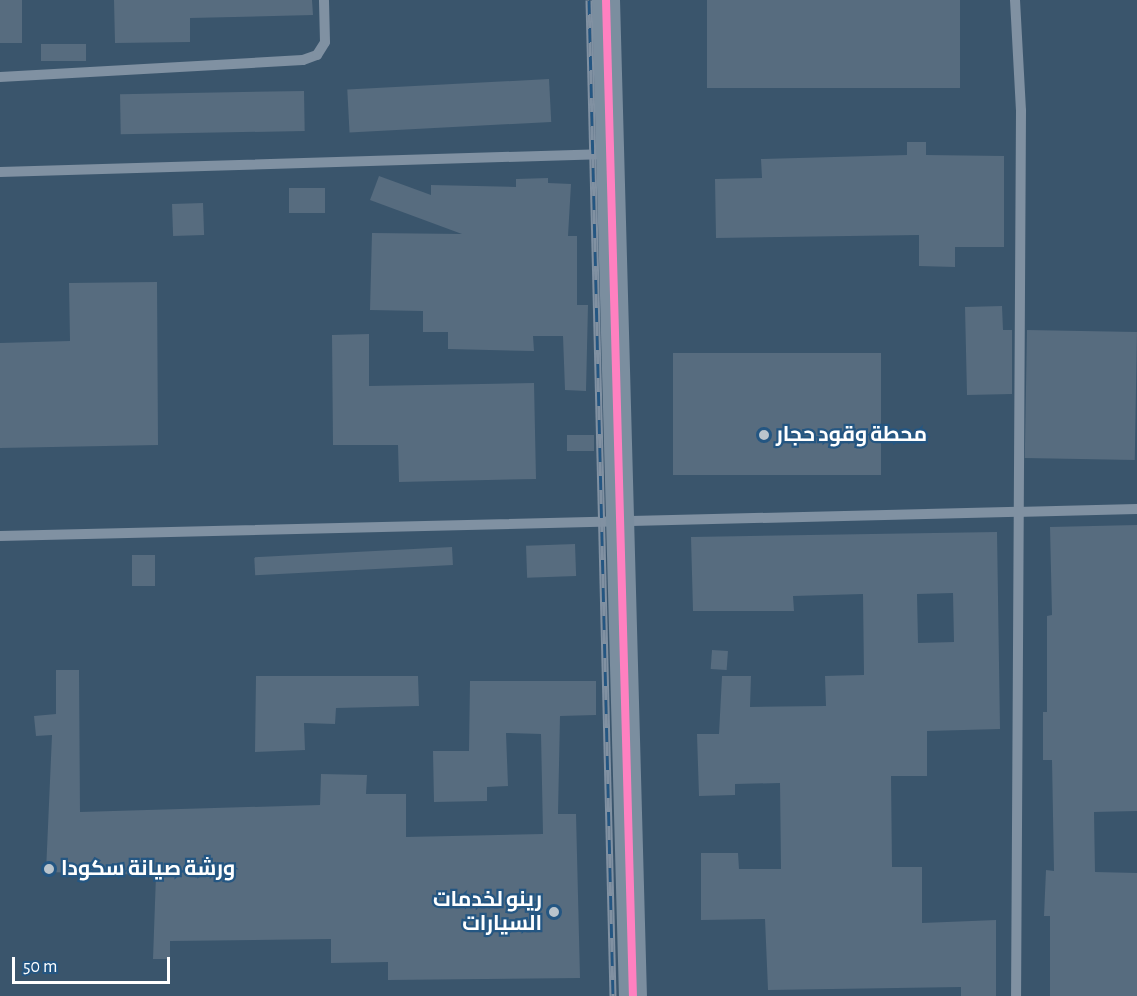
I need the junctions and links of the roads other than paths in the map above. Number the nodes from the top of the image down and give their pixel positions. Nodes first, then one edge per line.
1 (324, 0) edge
2 (606, 0) edge
3 (1015, 0) edge
4 (0, 77) edge
5 (611, 155) junction
6 (0, 172) edge
7 (1137, 509) edge
8 (1017, 512) junction
9 (620, 521) junction
10 (0, 536) edge
11 (633, 996) edge
12 (1016, 996) edge

1 - 4 lane
2 - 5 street
3 - 8 lane
5 - 6 lane
5 - 9 street
7 - 8 lane
8 - 9 lane
8 - 12 lane
9 - 10 lane
9 - 11 street

